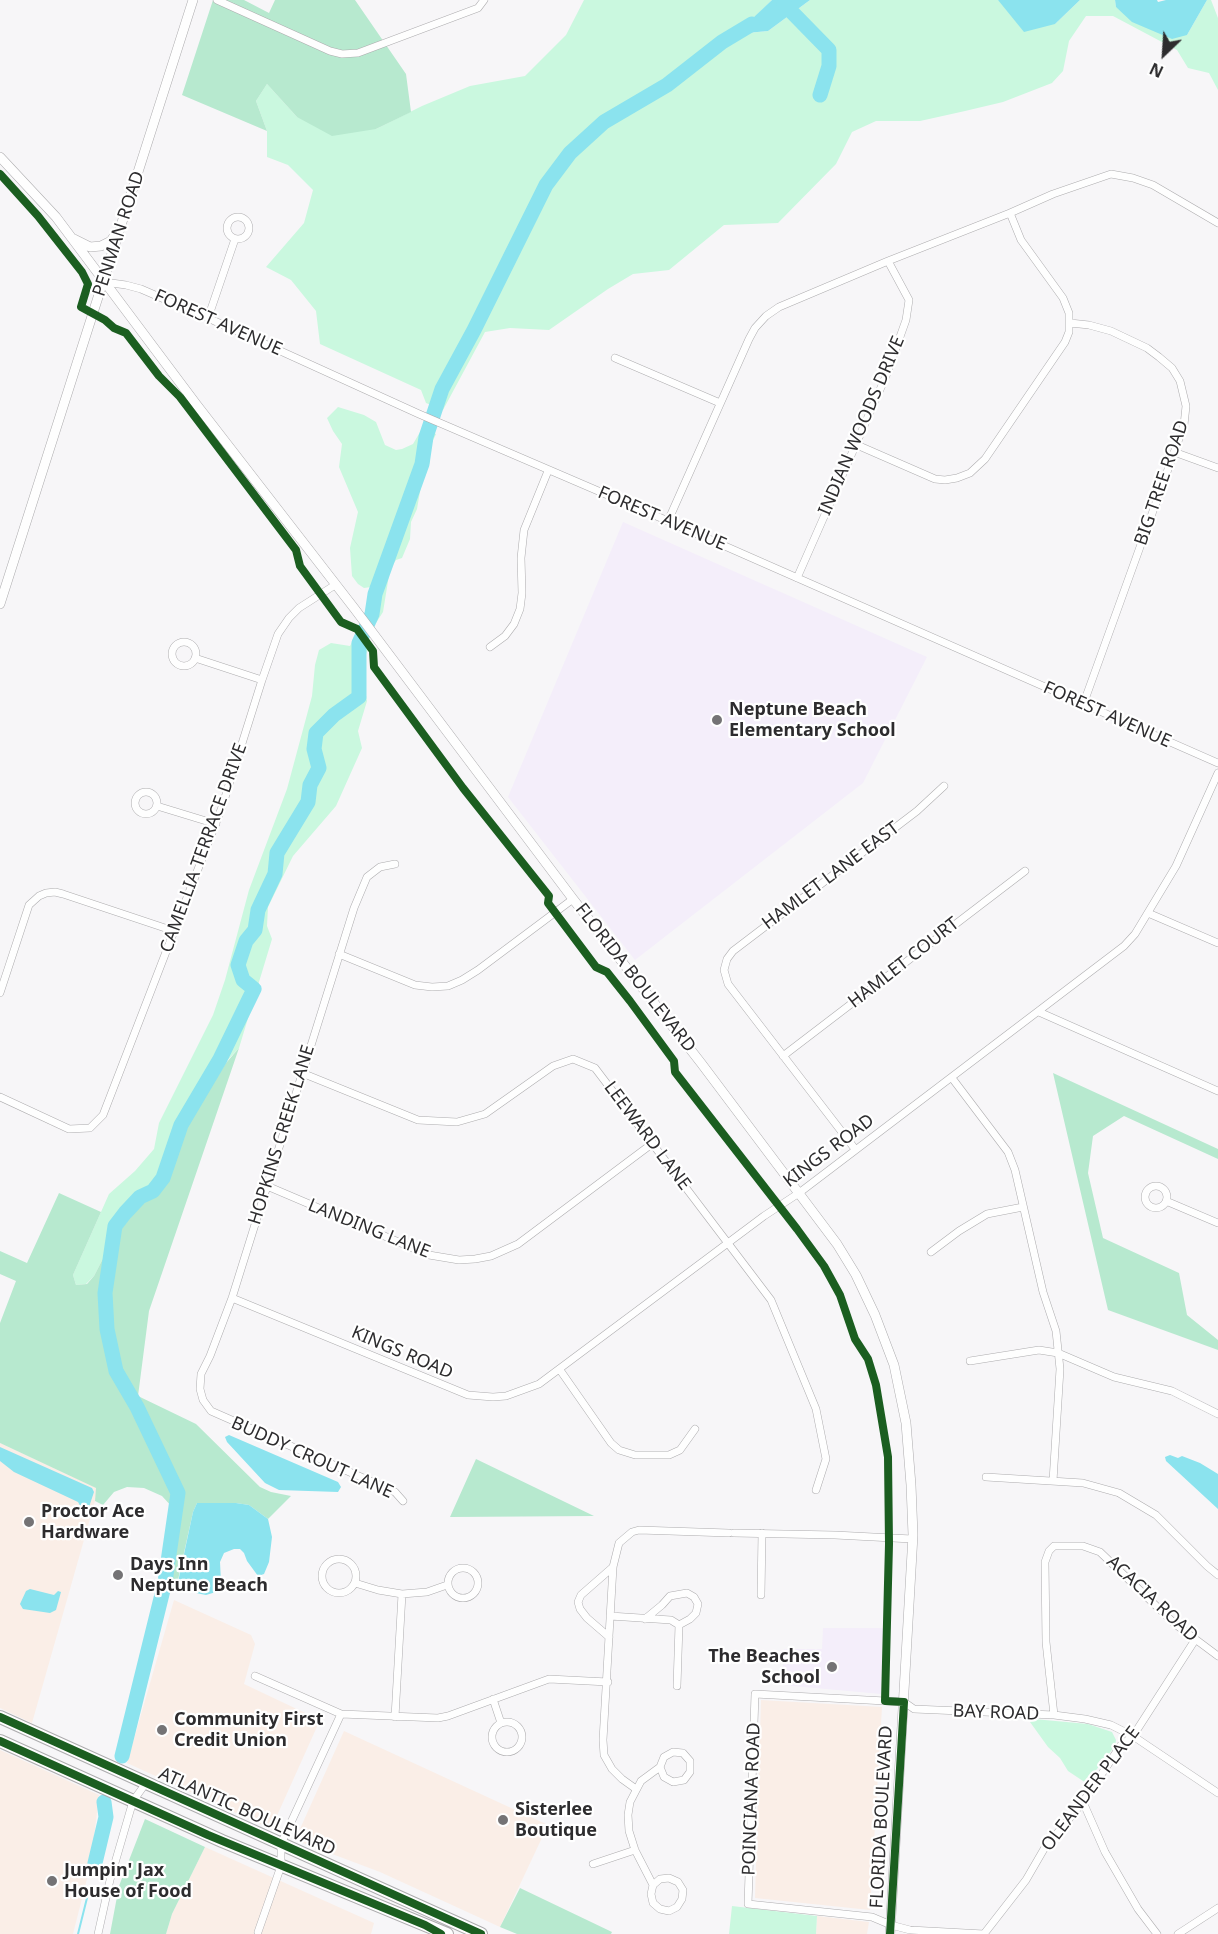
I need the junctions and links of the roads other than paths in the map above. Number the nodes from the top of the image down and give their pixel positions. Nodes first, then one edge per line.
1 (194, 0) edge
2 (217, 0) edge
3 (484, 0) edge
4 (0, 157) edge
5 (1010, 213) junction
6 (123, 221) junction
7 (1218, 223) edge
8 (71, 237) junction
9 (235, 239) dead end
10 (888, 261) junction
11 (104, 282) junction
12 (208, 318) junction
13 (1070, 322) junction
14 (615, 358) dead end
15 (720, 403) junction
16 (857, 445) junction
17 (1174, 453) junction
18 (1218, 468) edge
19 (548, 471) junction
20 (668, 521) junction
21 (797, 578) junction
22 (335, 585) junction
23 (0, 604) edge
24 (490, 647) dead end
25 (195, 658) dead end
26 (262, 680) junction
27 (1083, 705) junction
28 (1218, 764) edge
29 (1218, 773) edge
30 (944, 786) dead end
31 (157, 806) dead end
32 (216, 824) junction
33 (395, 864) dead end
34 (1025, 871) dead end
35 (573, 899) junction
36 (1148, 913) junction
37 (174, 931) junction
38 (1218, 943) edge
39 (339, 954) junction
40 (1, 989) edge
41 (1040, 1012) junction
42 (783, 1056) junction
43 (302, 1073) junction
44 (952, 1078) junction
45 (1218, 1091) edge
46 (0, 1097) edge
47 (653, 1143) junction
48 (855, 1149) junction
49 (267, 1186) junction
50 (799, 1193) junction
51 (1166, 1201) dead end
52 (1023, 1207) junction
53 (1218, 1223) edge
54 (729, 1244) junction
55 (931, 1252) dead end
56 (232, 1298) junction
57 (1058, 1353) junction
58 (970, 1361) dead end
59 (560, 1370) junction
60 (1218, 1414) edge
61 (221, 1417) joint
62 (696, 1429) dead end
63 (986, 1477) dead end
64 (1053, 1481) junction
65 (816, 1490) dead end
66 (403, 1501) dead end
67 (762, 1533) junction
68 (912, 1539) junction
69 (613, 1567) junction
70 (1218, 1575) edge
71 (355, 1583) junction
72 (447, 1585) junction
73 (402, 1594) junction
74 (761, 1595) dead end
75 (610, 1616) junction
76 (645, 1619) junction
77 (679, 1625) junction
78 (609, 1637) junction
79 (1195, 1640) junction
80 (1218, 1656) edge
81 (255, 1676) dead end
82 (608, 1682) junction
83 (677, 1686) dead end
84 (755, 1694) joint
85 (493, 1699) junction
86 (904, 1702) junction
87 (340, 1714) junction
88 (1054, 1715) junction
89 (395, 1717) junction
90 (0, 1718) edge
91 (501, 1723) junction
92 (1133, 1736) junction
93 (0, 1741) edge
94 (660, 1767) junction
95 (146, 1783) junction
96 (636, 1789) junction
97 (1218, 1793) edge
98 (133, 1801) junction
99 (1083, 1802) junction
100 (281, 1844) junction
101 (634, 1850) junction
102 (593, 1864) dead end
103 (281, 1866) junction
104 (653, 1885) junction
105 (1218, 1908) edge
106 (425, 1925) junction
107 (890, 1929) edge
108 (258, 1932) dead end
109 (98, 1934) edge
110 (441, 1934) edge
111 (447, 1934) edge
112 (481, 1934) edge
113 (984, 1934) edge
114 (1157, 1934) edge
115 (1178, 1934) edge

1 - 6 street, PENMAN ROAD
2 - 3 street
4 - 8 street, FLORIDA BOULEVARD
5 - 7 street
5 - 10 street
5 - 13 street
6 - 8 street
6 - 11 street, PENMAN ROAD
8 - 11 street, FLORIDA BOULEVARD
9 - 12 street
10 - 15 street
10 - 16 street, INDIAN WOODS DRIVE
11 - 12 street, FOREST AVENUE
11 - 22 street, FLORIDA BOULEVARD
11 - 23 street, PENMAN ROAD
12 - 19 street, FOREST AVENUE
13 - 16 street
13 - 17 street, BIG TREE ROAD
14 - 15 street
15 - 20 street
16 - 21 street, INDIAN WOODS DRIVE
17 - 18 street
17 - 27 street, BIG TREE ROAD
19 - 20 street, FOREST AVENUE
19 - 24 street
20 - 21 street, FOREST AVENUE
21 - 27 street, FOREST AVENUE
22 - 26 street, CAMELLIA TERRACE DRIVE
22 - 35 street, FLORIDA BOULEVARD
25 - 26 street
26 - 32 street, CAMELLIA TERRACE DRIVE
27 - 28 street, FOREST AVENUE
29 - 36 street, KINGS ROAD
30 - 42 street, HAMLET LANE EAST
31 - 32 street
32 - 37 street, CAMELLIA TERRACE DRIVE
33 - 39 street, HOPKINS CREEK LANE
34 - 42 street, HAMLET COURT
35 - 39 street
35 - 50 street, FLORIDA BOULEVARD
36 - 38 street
36 - 41 street, KINGS ROAD
37 - 40 street
37 - 46 street, CAMELLIA TERRACE DRIVE
39 - 43 street, HOPKINS CREEK LANE
41 - 44 street, KINGS ROAD
41 - 45 street
42 - 48 street
43 - 47 street, LEEWARD LANE
43 - 49 street, HOPKINS CREEK LANE
44 - 48 street, KINGS ROAD
44 - 52 street
47 - 49 street, LANDING LANE
47 - 54 street, LEEWARD LANE
48 - 50 street, KINGS ROAD
49 - 56 street, HOPKINS CREEK LANE
50 - 54 street, KINGS ROAD
50 - 68 street, FLORIDA BOULEVARD
51 - 53 street
52 - 55 street
52 - 57 street
54 - 59 street, KINGS ROAD
54 - 65 street, LEEWARD LANE
56 - 59 street, KINGS ROAD
56 - 61 street, HOPKINS CREEK LANE
57 - 58 street
57 - 60 street
57 - 64 street
59 - 62 street
61 - 66 street, BUDDY CROUT LANE
63 - 64 street
64 - 70 street
67 - 68 street
67 - 69 street
67 - 74 street
68 - 86 street, FLORIDA BOULEVARD
69 - 75 street
69 - 78 street
71 - 71 street
71 - 73 street
72 - 72 street
72 - 73 street
73 - 89 street
75 - 76 street
75 - 78 street
76 - 77 street
76 - 77 street
77 - 83 street
78 - 82 street
79 - 80 street, ACACIA ROAD
79 - 88 street, ACACIA ROAD
79 - 92 street, OLEANDER PLACE
81 - 87 street
82 - 85 street
82 - 96 street
84 - 86 street, BAY ROAD
84 - 107 street, POINCIANA ROAD
85 - 89 street
85 - 91 street
86 - 88 street, BAY ROAD
86 - 107 street, FLORIDA BOULEVARD
87 - 89 street
87 - 100 street
88 - 92 street, BAY ROAD
90 - 95 highway, ATLANTIC BOULEVARD
91 - 91 street
92 - 97 street, BAY ROAD
92 - 99 street, OLEANDER PLACE
93 - 98 highway, ATLANTIC BOULEVARD
94 - 94 street
94 - 96 street
95 - 98 street
95 - 100 highway, ATLANTIC BOULEVARD
96 - 101 street
98 - 103 highway, ATLANTIC BOULEVARD
98 - 109 street
99 - 113 street, OLEANDER PLACE
99 - 114 street
100 - 103 street
100 - 112 highway, ATLANTIC BOULEVARD
101 - 102 street
101 - 104 street
103 - 106 highway, ATLANTIC BOULEVARD
103 - 108 street
104 - 104 street
105 - 115 street
106 - 110 highway
106 - 111 highway, ATLANTIC BOULEVARD
107 - 113 street

